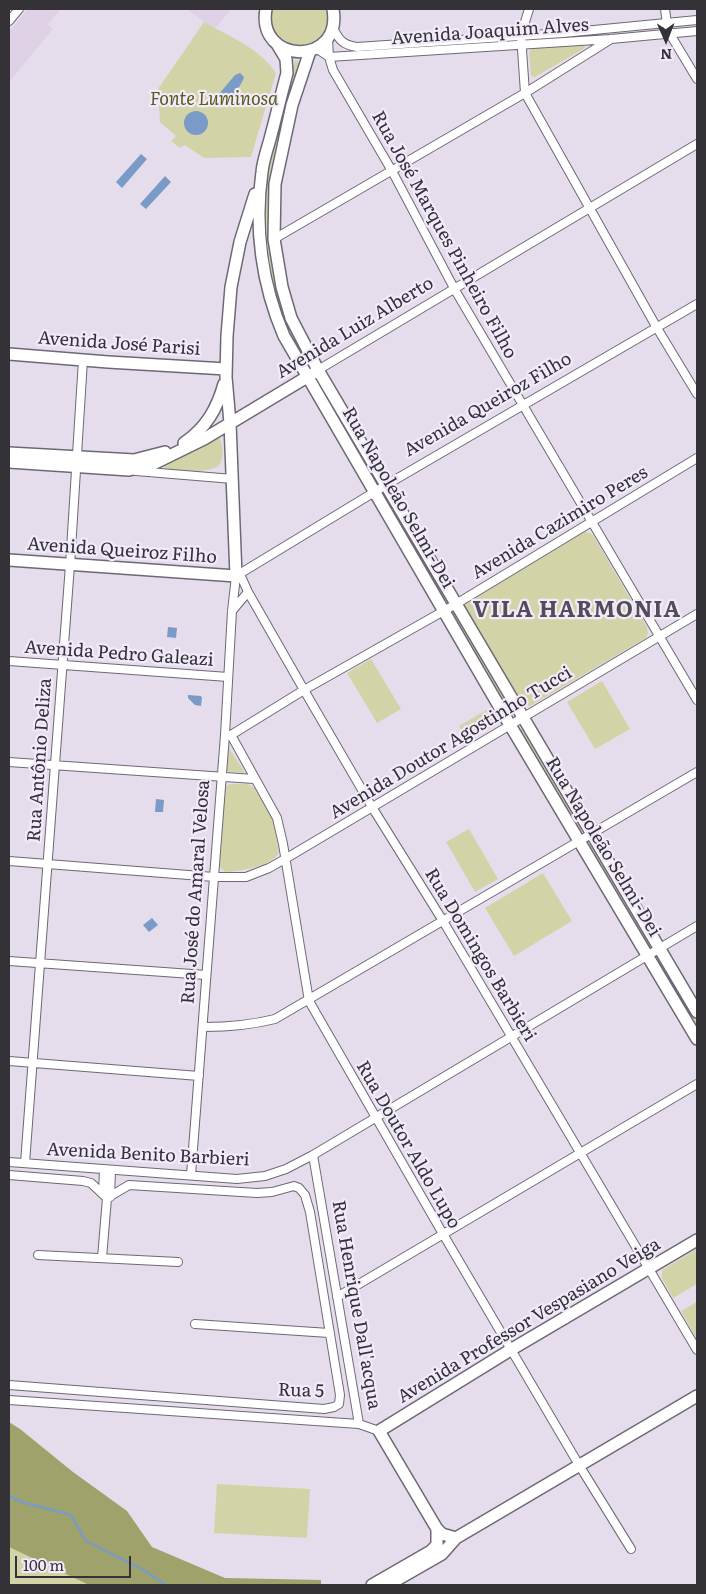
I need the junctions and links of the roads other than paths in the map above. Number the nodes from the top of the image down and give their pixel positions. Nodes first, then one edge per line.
1 (19, 9) edge
2 (266, 9) edge
3 (334, 9) edge
4 (529, 9) edge
5 (666, 9) edge
6 (697, 20) edge
7 (9, 21) edge
8 (667, 24) junction
9 (333, 28) junction
10 (697, 31) edge
11 (521, 34) junction
12 (670, 34) junction
13 (328, 39) junction
14 (611, 39) junction
15 (277, 44) junction
16 (521, 44) junction
17 (313, 50) junction
18 (329, 57) junction
19 (697, 79) edge
20 (525, 93) junction
21 (697, 144) edge
22 (262, 171) junction
23 (392, 171) junction
24 (591, 209) junction
25 (274, 239) junction
26 (455, 290) junction
27 (697, 304) edge
28 (657, 328) junction
29 (9, 354) edge
30 (83, 360) junction
31 (318, 370) junction
32 (226, 373) junction
33 (306, 378) junction
34 (697, 394) edge
35 (523, 406) junction
36 (216, 408) joint
37 (230, 423) junction
38 (9, 453) edge
39 (697, 458) edge
40 (9, 462) edge
41 (77, 462) junction
42 (129, 470) junction
43 (232, 479) junction
44 (386, 485) junction
45 (374, 492) junction
46 (591, 521) junction
47 (9, 560) edge
48 (70, 565) junction
49 (238, 575) junction
50 (248, 592) junction
51 (456, 604) junction
52 (443, 610) junction
53 (232, 611) junction
54 (697, 614) edge
55 (660, 636) junction
56 (9, 661) edge
57 (62, 664) junction
58 (228, 677) junction
59 (304, 690) junction
60 (697, 700) edge
61 (523, 717) junction
62 (510, 725) junction
63 (228, 735) junction
64 (9, 762) edge
65 (54, 765) junction
66 (697, 772) edge
67 (222, 777) junction
68 (254, 779) junction
69 (372, 807) junction
70 (591, 833) junction
71 (579, 840) junction
72 (285, 859) junction
73 (9, 862) edge
74 (48, 864) junction
75 (214, 877) junction
76 (443, 921) junction
77 (697, 926) edge
78 (659, 948) junction
79 (647, 955) junction
80 (9, 961) edge
81 (40, 963) junction
82 (206, 975) junction
83 (308, 1001) junction
84 (697, 1012) edge
85 (204, 1027) junction
86 (512, 1037) junction
87 (697, 1040) edge
88 (9, 1061) edge
89 (33, 1062) junction
90 (199, 1076) junction
91 (697, 1084) edge
92 (375, 1119) junction
93 (581, 1152) junction
94 (313, 1155) junction
95 (9, 1162) edge
96 (25, 1163) junction
97 (107, 1169) junction
98 (9, 1175) edge
99 (191, 1175) junction
100 (106, 1196) junction
101 (443, 1234) junction
102 (697, 1240) edge
103 (38, 1255) dead end
104 (102, 1258) junction
105 (178, 1262) dead end
106 (649, 1269) junction
107 (337, 1297) junction
108 (195, 1324) dead end
109 (329, 1333) junction
110 (512, 1349) junction
111 (697, 1350) edge
112 (9, 1385) edge
113 (697, 1396) edge
114 (9, 1400) edge
115 (358, 1424) junction
116 (379, 1431) junction
117 (579, 1465) junction
118 (437, 1529) junction
119 (456, 1538) junction
120 (631, 1549) dead end
121 (372, 1585) edge
122 (388, 1585) edge

1 - 7 street
2 - 15 main road, Rua Napoleão Selmi-Dei
3 - 9 main road
4 - 11 street
5 - 8 street
6 - 8 street, Avenida Joaquim Alves
8 - 11 street, Avenida Joaquim Alves
8 - 12 street
9 - 11 street, Avenida Joaquim Alves
9 - 13 main road
10 - 12 street, Avenida Joaquim Alves
11 - 16 street
12 - 14 street, Avenida Joaquim Alves
12 - 19 street
13 - 17 main road
13 - 18 street, Rua José Marques Pinheiro Filho
14 - 16 street, Avenida Joaquim Alves
14 - 20 street
15 - 17 main road
15 - 22 main road, Rua Napoleão Selmi-Dei
16 - 18 street, Avenida Joaquim Alves
16 - 20 street
17 - 18 street
17 - 25 main road, Rua Napoleão Selmi-Dei
18 - 23 street, Rua José Marques Pinheiro Filho
20 - 23 street
20 - 24 street
21 - 24 street, Avenida Luiz Alberto
22 - 32 main road, Rua José do Amaral Velosa
22 - 33 main road, Rua Napoleão Selmi-Dei
23 - 25 street
23 - 26 street, Rua José Marques Pinheiro Filho
24 - 26 street, Avenida Luiz Alberto
24 - 28 street
25 - 31 main road, Rua Napoleão Selmi-Dei
26 - 31 street, Avenida Luiz Alberto
26 - 35 street, Rua José Marques Pinheiro Filho
27 - 28 street, Avenida Queiroz Filho
28 - 34 street
28 - 35 street, Avenida Queiroz Filho
29 - 30 main road, Avenida José Parisi
30 - 32 main road, Avenida José Parisi
30 - 41 street, Rua Antônio Deliza
31 - 33 main road, Avenida Luiz Alberto
31 - 44 main road, Rua Napoleão Selmi-Dei
32 - 36 main road, Rua José do Amaral Velosa
32 - 37 main road, Rua José do Amaral Velosa
33 - 37 main road, Avenida Luiz Alberto
33 - 45 main road, Rua Napoleão Selmi-Dei
35 - 44 street, Avenida Queiroz Filho
35 - 46 street, Rua José Marques Pinheiro Filho
36 - 41 main road, Avenida Luiz Alberto
37 - 42 main road, Avenida Luiz Alberto
37 - 43 main road, Rua José do Amaral Velosa
38 - 41 main road, Avenida Luiz Alberto
39 - 46 street, Avenida Cazimiro Peres
40 - 41 main road, Avenida Luiz Alberto
41 - 42 main road, Avenida Luiz Alberto
41 - 48 street, Rua Antônio Deliza
42 - 43 street
43 - 49 main road, Rua José do Amaral Velosa
44 - 45 street, Avenida Queiroz Filho
44 - 51 main road, Rua Napoleão Selmi-Dei
45 - 49 street, Avenida Queiroz Filho
45 - 52 main road, Rua Napoleão Selmi-Dei
46 - 51 street, Avenida Cazimiro Peres
46 - 55 street, Rua José Marques Pinheiro Filho
47 - 48 main road, Avenida Queiroz Filho
48 - 49 main road, Avenida Queiroz Filho
48 - 57 street, Rua Antônio Deliza
49 - 50 street, Rua Domingos Barbieri
49 - 53 street, Rua José do Amaral Velosa
50 - 53 street
50 - 59 street, Rua Domingos Barbieri
51 - 52 street, Avenida Cazimiro Peres
51 - 61 main road, Rua Napoleão Selmi-Dei
52 - 59 street, Avenida Cazimiro Peres
52 - 62 main road, Rua Napoleão Selmi-Dei
53 - 58 street, Rua José do Amaral Velosa
54 - 55 street, Avenida Doutor Agostinho Tucci
55 - 60 street, Rua José Marques Pinheiro Filho
55 - 61 street, Avenida Doutor Agostinho Tucci
56 - 57 street, Avenida Pedro Galeazi
57 - 58 street, Avenida Pedro Galeazi
57 - 65 street, Rua Antônio Deliza
58 - 63 street, Rua José do Amaral Velosa
59 - 63 street, Avenida Cazimiro Peres
59 - 69 street, Rua Domingos Barbieri
61 - 62 street, Avenida Doutor Agostinho Tucci
61 - 70 main road, Rua Napoleão Selmi-Dei
62 - 69 street, Avenida Doutor Agostinho Tucci
62 - 71 main road, Rua Napoleão Selmi-Dei
63 - 67 street, Rua José do Amaral Velosa
63 - 68 street, Rua Doutor Aldo Lupo
64 - 65 street
65 - 67 street
65 - 74 street, Rua Antônio Deliza
66 - 70 street
67 - 68 street
67 - 75 street, Rua José do Amaral Velosa
68 - 72 street, Rua Doutor Aldo Lupo
69 - 72 street, Avenida Doutor Agostinho Tucci
69 - 76 street, Rua Domingos Barbieri
70 - 71 street
70 - 78 main road, Rua Napoleão Selmi-Dei
71 - 76 street
71 - 79 main road, Rua Napoleão Selmi-Dei
72 - 75 street, Avenida Doutor Agostinho Tucci
72 - 83 street, Rua Doutor Aldo Lupo
73 - 74 street, Avenida Doutor Agostinho Tucci
74 - 75 street, Avenida Doutor Agostinho Tucci
74 - 81 street, Rua Antônio Deliza
75 - 82 street, Rua José do Amaral Velosa
76 - 83 street
76 - 86 street, Rua Domingos Barbieri
77 - 78 street, Avenida Benito Barbieri
78 - 79 street, Avenida Benito Barbieri
78 - 84 main road, Rua Napoleão Selmi-Dei
79 - 86 street, Avenida Benito Barbieri
79 - 87 main road, Rua Napoleão Selmi-Dei
80 - 81 street
81 - 82 street
81 - 89 street, Rua Antônio Deliza
82 - 85 street, Rua José do Amaral Velosa
83 - 85 street
83 - 92 street, Rua Doutor Aldo Lupo
85 - 90 street, Rua José do Amaral Velosa
86 - 92 street, Avenida Benito Barbieri
86 - 93 street, Rua Domingos Barbieri
88 - 89 street
89 - 90 street
89 - 96 street, Rua Antônio Deliza
90 - 99 street, Rua José do Amaral Velosa
91 - 93 street
92 - 94 street, Avenida Benito Barbieri
92 - 101 street, Rua Doutor Aldo Lupo
93 - 101 street
93 - 106 street, Rua Domingos Barbieri
94 - 99 street, Avenida Benito Barbieri
94 - 107 street, Rua Henrique Dall'acqua
95 - 96 street, Avenida Benito Barbieri
96 - 97 street, Avenida Benito Barbieri
97 - 99 street, Avenida Benito Barbieri
97 - 100 street
98 - 100 street
100 - 104 street
100 - 109 street, Rua 5
101 - 107 street
101 - 110 street, Rua Doutor Aldo Lupo
102 - 106 main road, Avenida Professor Vespasiano Veiga
103 - 104 street
104 - 105 street
106 - 110 main road, Avenida Professor Vespasiano Veiga
106 - 111 street, Rua Domingos Barbieri
107 - 115 street, Rua Henrique Dall'acqua
108 - 109 street
109 - 112 street, Rua 5
110 - 116 main road, Avenida Professor Vespasiano Veiga
110 - 117 street, Rua Doutor Aldo Lupo
113 - 117 main road
114 - 115 street
115 - 116 street, Rua Henrique Dall'acqua
116 - 118 main road, Rua Henrique Dall'acqua
117 - 119 main road
117 - 120 street, Rua Doutor Aldo Lupo
118 - 119 main road
118 - 121 main road
119 - 122 main road

